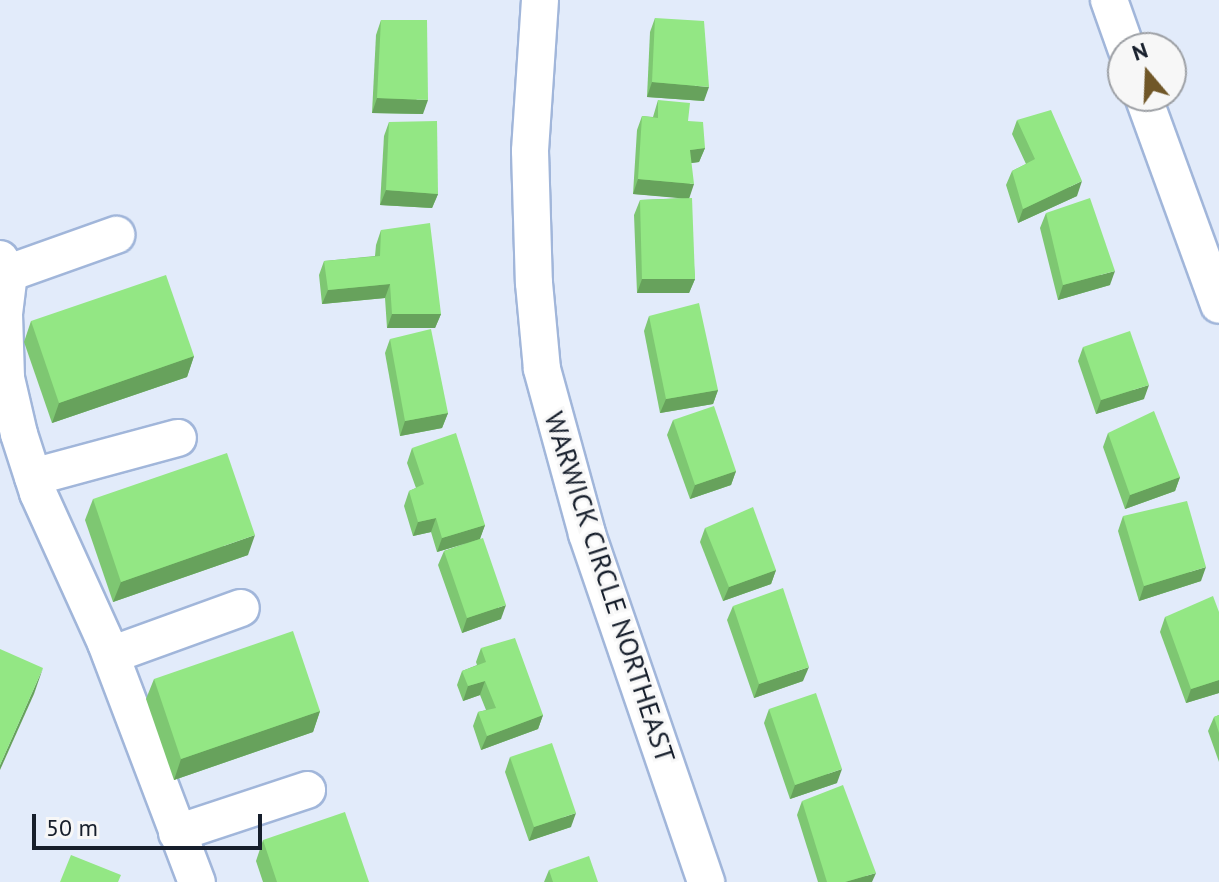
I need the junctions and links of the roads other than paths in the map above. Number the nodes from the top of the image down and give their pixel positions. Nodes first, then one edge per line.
1 (540, 0) edge
2 (1109, 0) edge
3 (1120, 32) edge
4 (1149, 112) edge
5 (116, 235) dead end
6 (4, 266) edge
7 (1219, 305) edge
8 (178, 438) dead end
9 (33, 477) junction
10 (241, 608) dead end
11 (111, 655) junction
12 (307, 790) dead end
13 (177, 833) junction
14 (197, 882) edge
15 (706, 882) edge

1 - 15 street, WARWICK CIRCLE NORTHEAST
2 - 3 street
4 - 7 street
5 - 6 street
6 - 9 street
8 - 9 street
9 - 11 street
10 - 11 street
11 - 13 street
12 - 13 street
13 - 14 street

